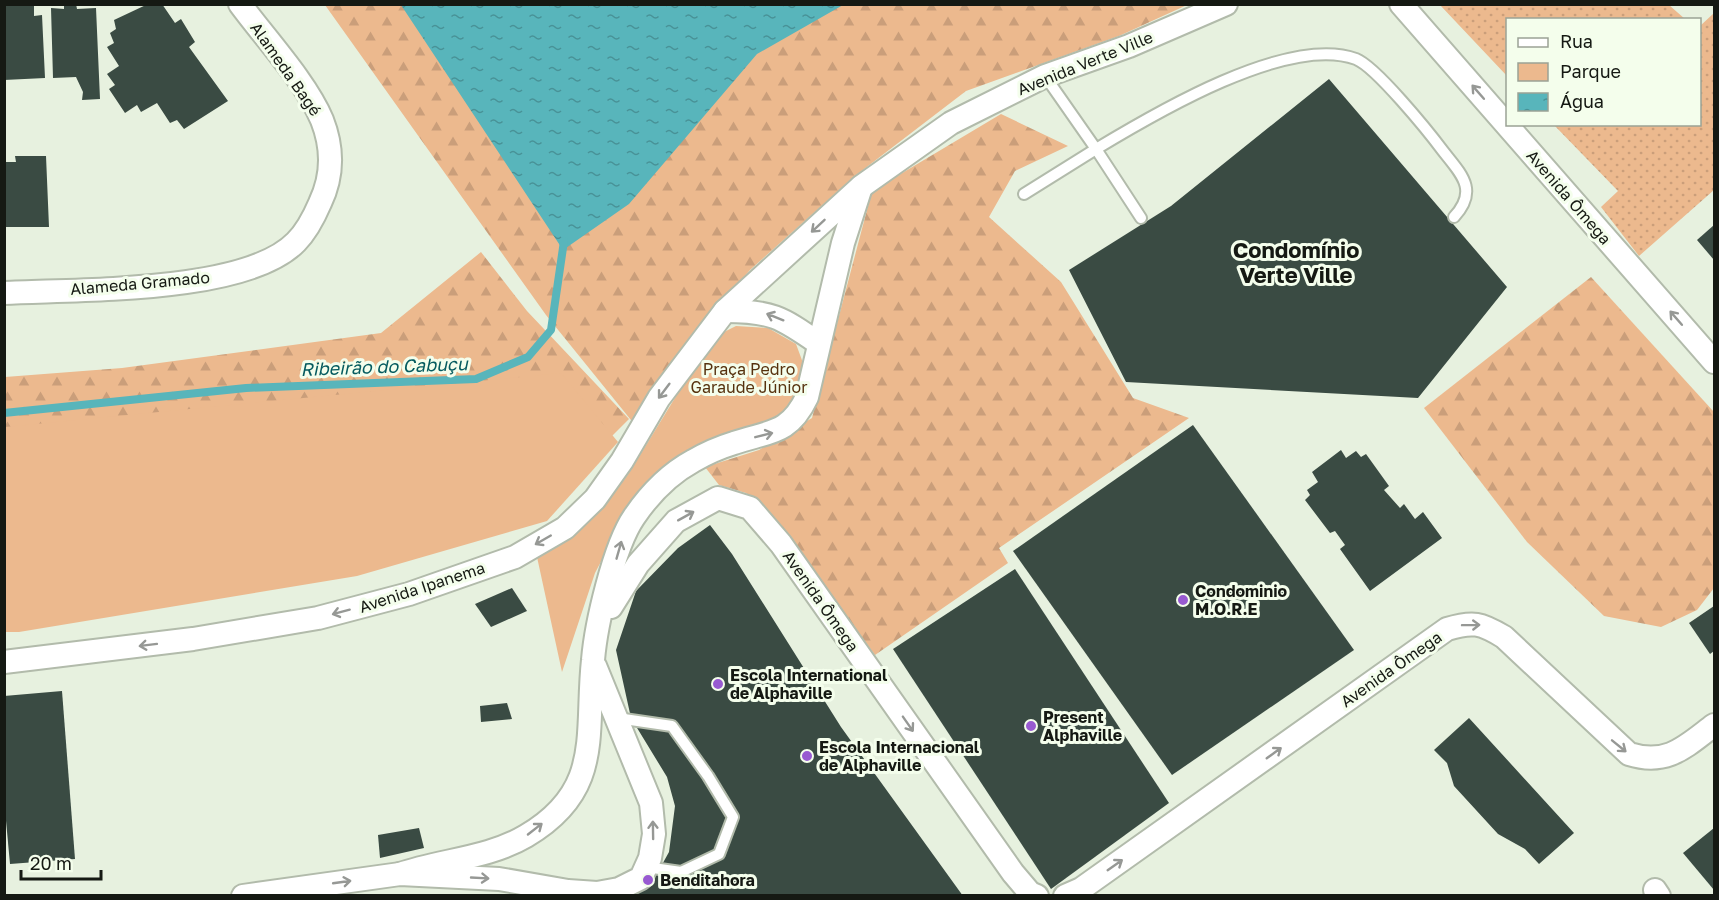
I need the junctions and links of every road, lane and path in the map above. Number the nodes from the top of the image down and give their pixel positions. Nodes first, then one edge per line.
1 (240, 4) edge
2 (1226, 4) edge
3 (1401, 4) edge
4 (1045, 76) junction
5 (1506, 124) edge
6 (1508, 126) edge
7 (1096, 149) junction
8 (862, 186) junction
9 (1024, 194) dead end
10 (320, 205) joint
11 (1454, 217) dead end
12 (1141, 218) dead end
13 (4, 293) edge
14 (725, 311) junction
15 (818, 343) junction
16 (1714, 362) edge
17 (599, 627) junction
18 (593, 659) junction
19 (4, 662) edge
20 (616, 718) junction
21 (1714, 725) edge
22 (646, 867) junction
23 (400, 874) junction
24 (243, 896) edge
25 (1037, 896) edge
26 (1065, 896) edge

1 - 10 street, Alameda Bagé
2 - 4 street, Avenida Verte Ville
5 -> 3 street, Avenida Ômega
4 - 7 lane
4 - 8 street, Avenida Verte Ville
16 -> 6 street, Avenida Ômega
7 - 9 lane
7 - 11 lane
7 - 12 lane
8 -> 14 street, Avenida Verte Ville
8 - 15 street
10 - 13 street, Alameda Gramado
15 -> 14 street
14 -> 19 street, Avenida Ipanema
17 -> 15 street
17 - 18 street
17 -> 25 street, Avenida Ômega
18 - 20 street
23 -> 18 street
22 -> 20 street
20 - 22 lane
26 -> 21 street, Avenida Ômega
23 -> 22 street
24 -> 23 street

